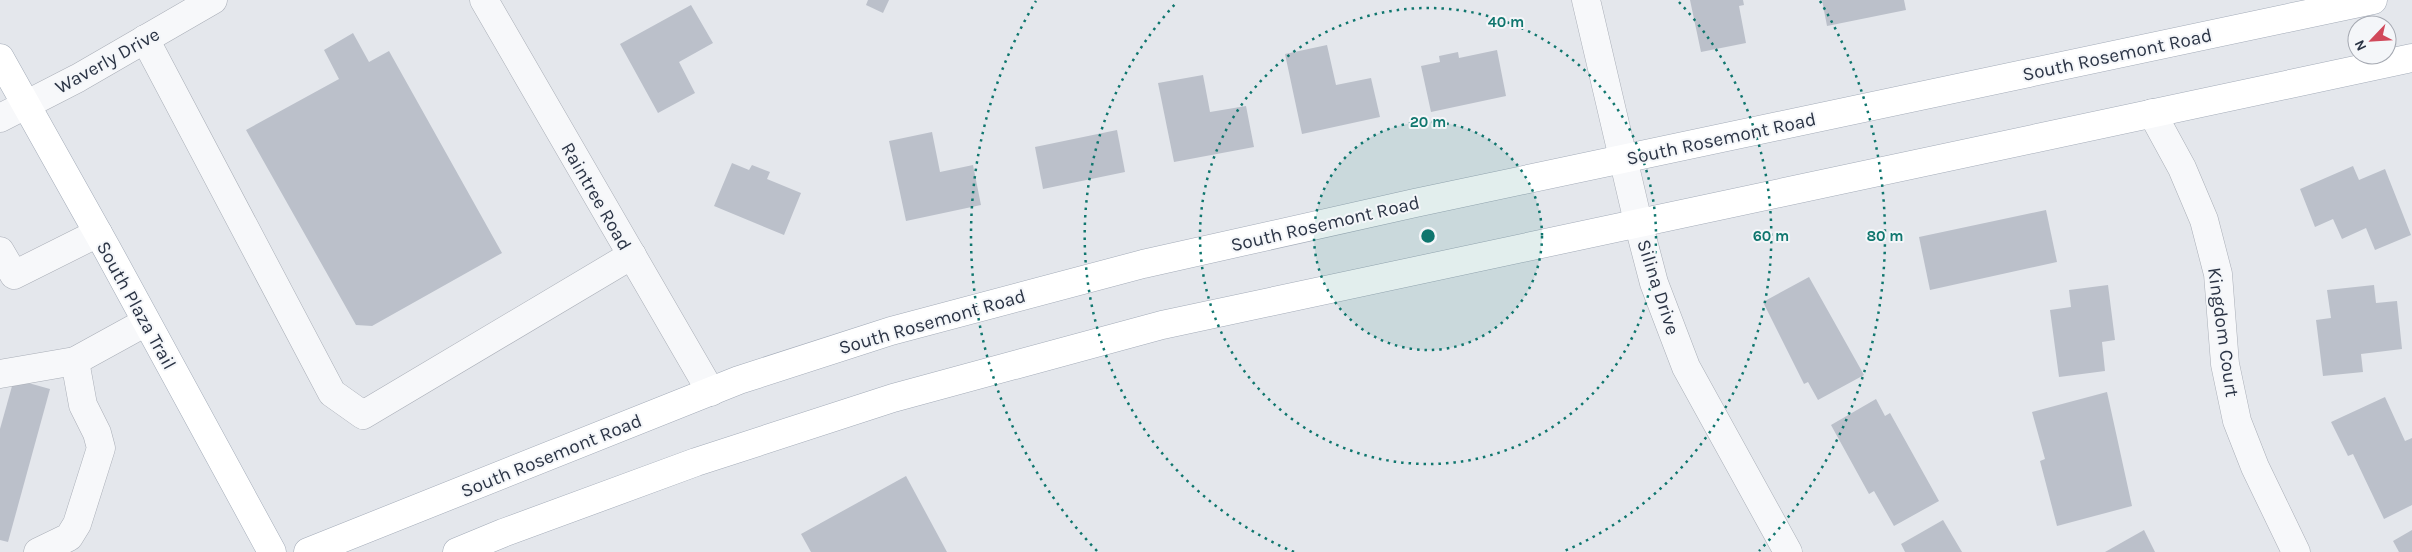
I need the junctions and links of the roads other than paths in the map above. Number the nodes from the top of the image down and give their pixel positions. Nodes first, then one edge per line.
1 (213, 0) edge
2 (484, 0) edge
3 (1586, 0) edge
4 (2372, 0) edge
5 (145, 39) junction
6 (0, 58) edge
7 (2412, 58) edge
8 (26, 105) junction
9 (2152, 113) junction
10 (0, 118) edge
11 (1623, 159) junction
12 (1638, 222) junction
13 (98, 233) junction
14 (0, 251) edge
15 (632, 255) junction
16 (146, 322) junction
17 (75, 361) junction
18 (0, 374) edge
19 (711, 392) junction
20 (38, 552) edge
21 (272, 552) edge
22 (308, 552) edge
23 (457, 552) edge
24 (1788, 552) edge
25 (2296, 552) edge

1 - 5 street, Waverly Drive
2 - 15 street, Raintree Road
3 - 11 street, Silina Drive
4 - 11 main road, South Rosemont Road
5 - 8 street, Waverly Drive
5 - 15 street
6 - 8 main road, South Plaza Trail
7 - 9 main road
8 - 10 street, Waverly Drive
8 - 13 main road, South Plaza Trail
9 - 12 main road
9 - 25 street, Kingdom Court
11 - 12 street, Silina Drive
11 - 19 main road, South Rosemont Road
12 - 23 main road
12 - 24 street, Silina Drive
13 - 14 street
13 - 16 main road, South Plaza Trail
15 - 19 street, Raintree Road
16 - 17 street
16 - 21 main road, South Plaza Trail
17 - 18 street
17 - 20 street
19 - 22 main road, South Rosemont Road

